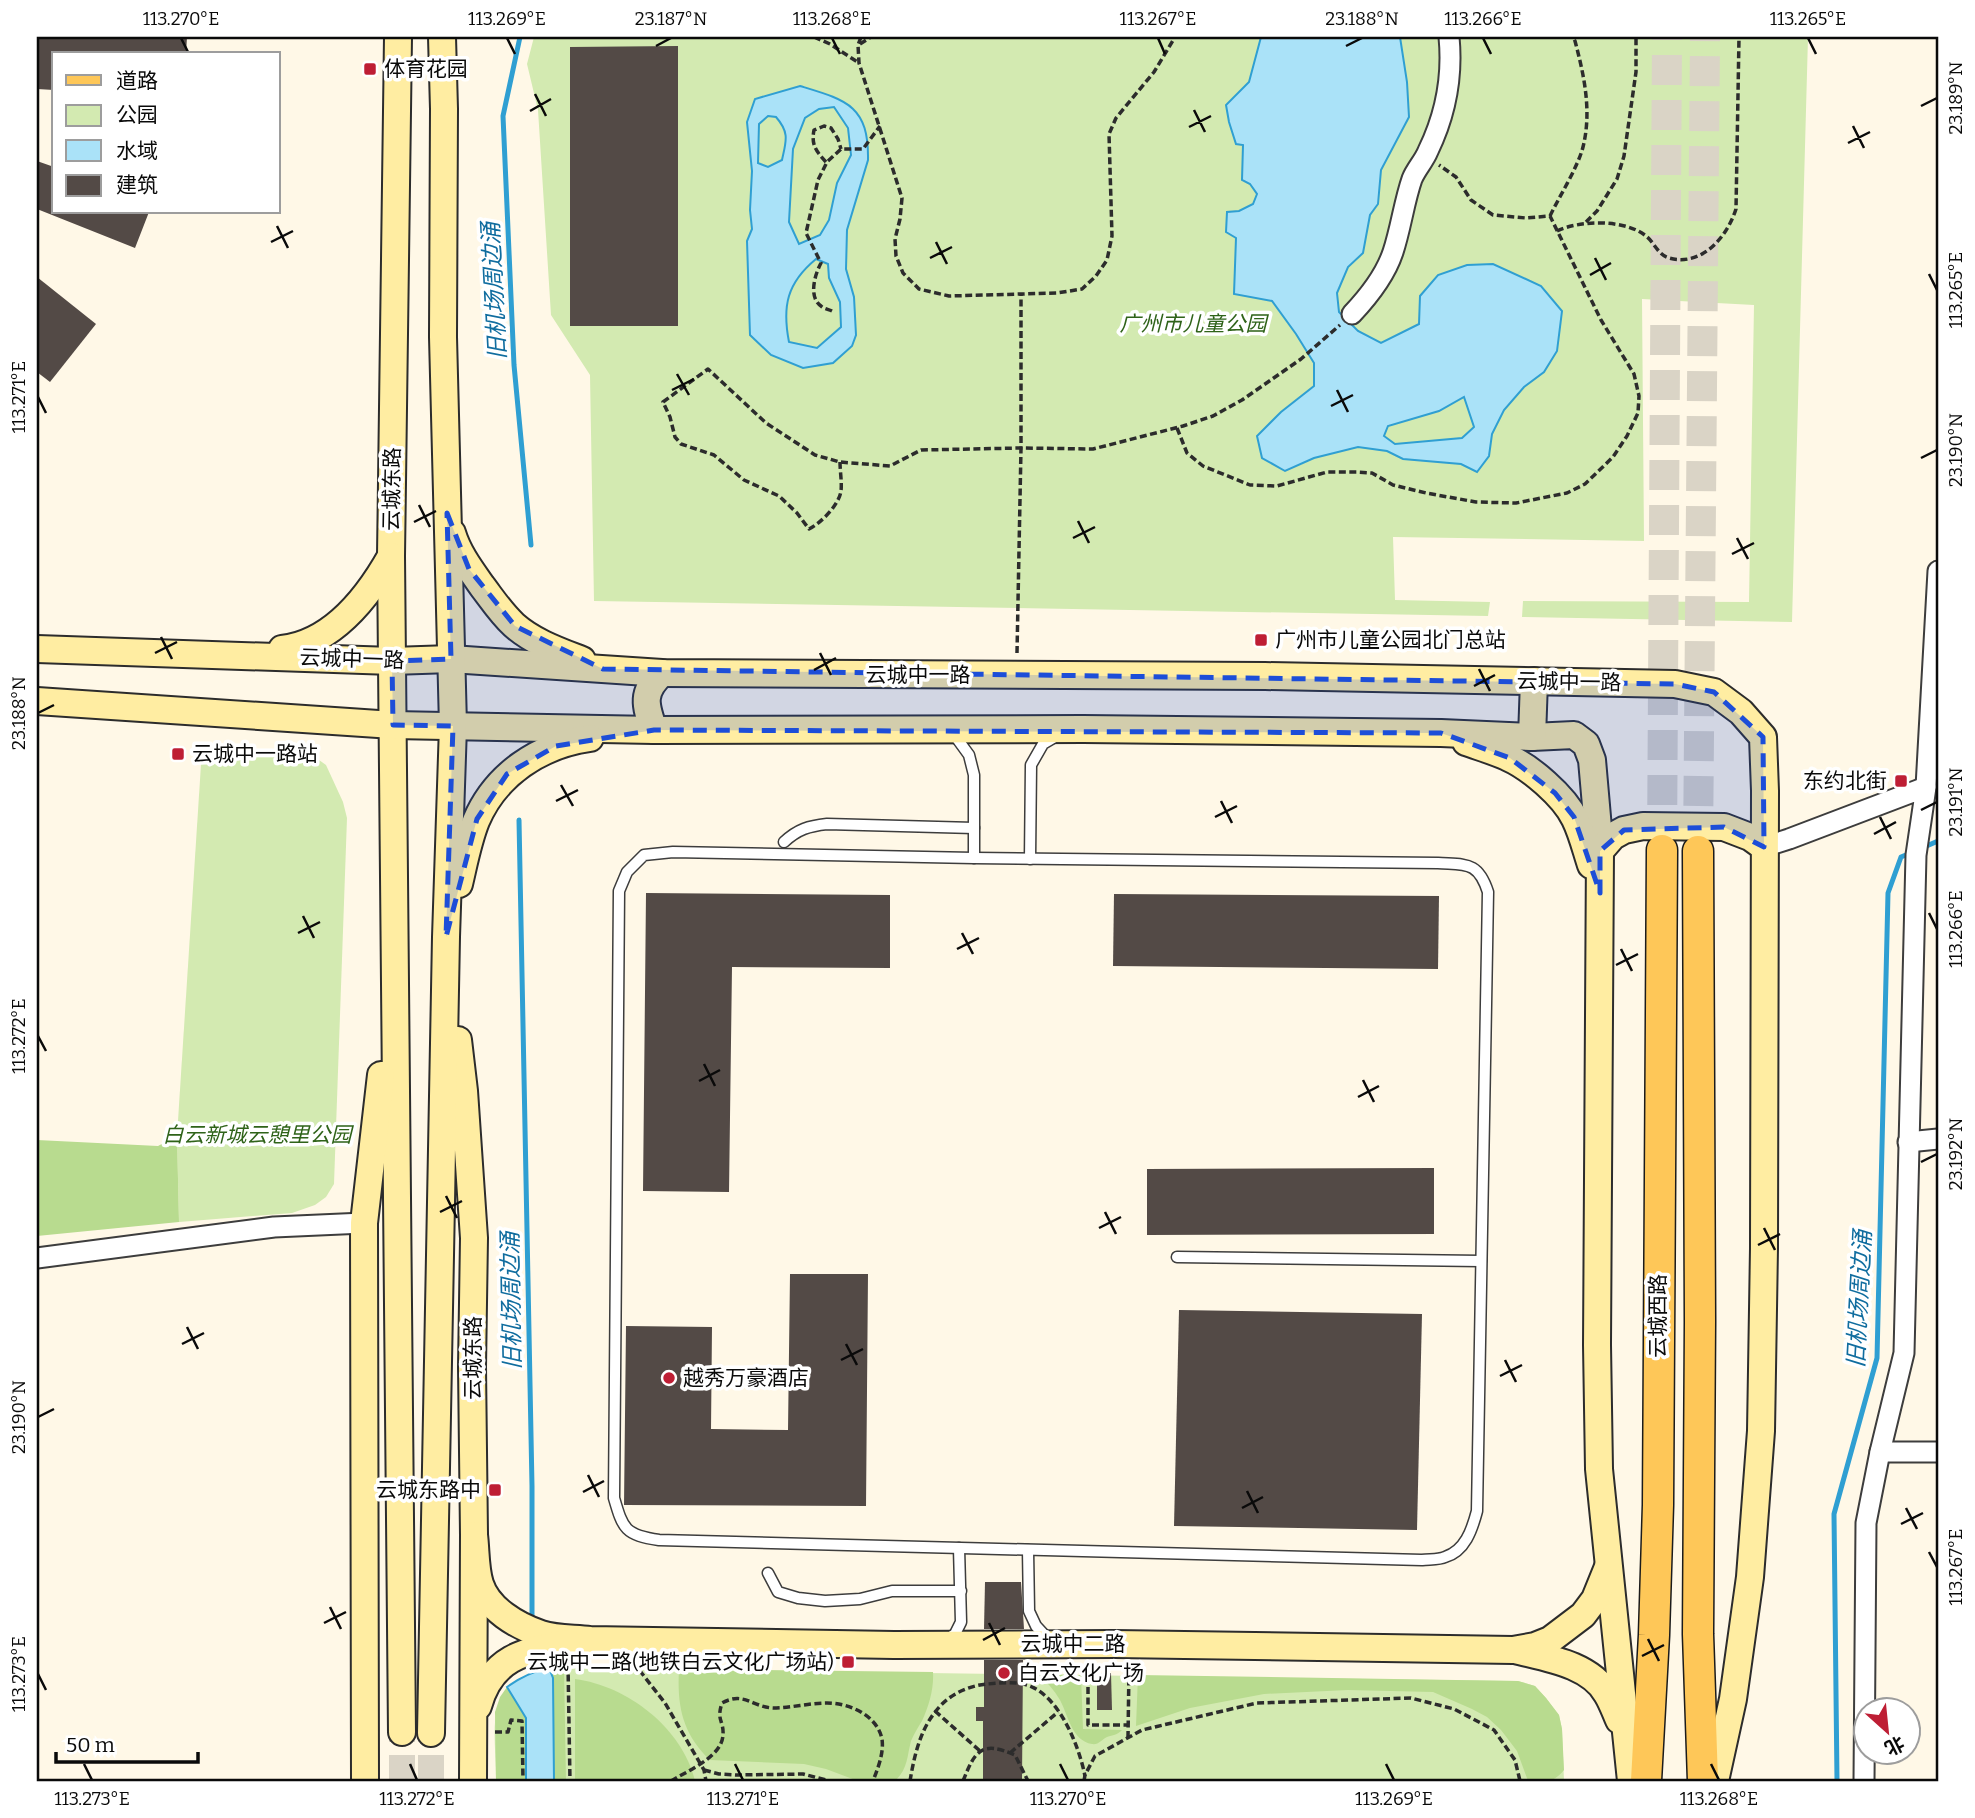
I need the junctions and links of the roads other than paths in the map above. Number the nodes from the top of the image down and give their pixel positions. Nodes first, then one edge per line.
1 (398, 37) edge
2 (442, 37) edge
3 (1449, 37) edge
4 (1352, 314) road end
5 (447, 513) junction
6 (391, 556) junction
7 (1938, 571) edge
8 (37, 649) edge
9 (238, 655) junction
10 (452, 659) junction
11 (392, 661) junction
12 (603, 669) junction
13 (662, 673) junction
14 (1534, 681) junction
15 (37, 701) edge
16 (393, 725) junction
17 (453, 726) junction
18 (1071, 729) junction
19 (654, 730) junction
20 (950, 730) junction
21 (1441, 733) junction
22 (1532, 737) junction
23 (1926, 787) junction
24 (974, 828) junction
25 (784, 842) dead end
26 (1764, 847) junction
27 (1662, 850) tunnel mouth
28 (1698, 851) tunnel mouth
29 (1600, 852) junction
30 (974, 858) junction
31 (1030, 859) junction
32 (1601, 893) junction
33 (446, 937) junction
34 (395, 941) junction
35 (1938, 1139) edge
36 (1908, 1142) junction
37 (364, 1223) junction
38 (1177, 1256) dead end
39 (37, 1258) edge
40 (1481, 1261) junction
41 (1880, 1452) junction
42 (1938, 1452) edge
43 (474, 1535) junction
44 (959, 1548) junction
45 (1028, 1550) junction
46 (1609, 1562) junction
47 (768, 1573) dead end
48 (961, 1591) junction
49 (590, 1640) junction
50 (936, 1644) junction
51 (1053, 1644) junction
52 (1513, 1650) junction
53 (481, 1727) junction
54 (402, 1732) tunnel mouth
55 (431, 1733) tunnel mouth
56 (1626, 1735) junction
57 (365, 1781) edge
58 (473, 1781) edge
59 (1631, 1781) edge
60 (1646, 1781) edge
61 (1703, 1781) edge
62 (1715, 1781) edge
63 (1864, 1781) edge

1 - 6 main road, 云城东路
2 - 5 main road, 云城东路
3 - 4 street
5 - 10 main road, 云城东路
5 - 12 main road
6 - 9 main road
6 - 11 main road, 云城东路
7 - 23 street
8 - 9 main road, 云城中一路
9 - 11 main road, 云城中一路
10 - 11 main road, 云城中一路
10 - 12 main road, 云城中一路
10 - 17 main road, 云城东路
11 - 16 main road, 云城东路
12 - 13 main road, 云城中一路
13 - 14 main road, 云城中一路
13 - 19 main road
14 - 22 main road
14 - 26 main road, 云城中一路
15 - 16 main road
16 - 17 main road
16 - 34 main road, 云城东路
17 - 19 main road
17 - 33 main road, 云城东路
18 - 20 main road
18 - 21 main road
18 - 31 lane
19 - 20 main road
19 - 33 main road
20 - 24 lane
21 - 22 main road
21 - 32 main road
22 - 29 main road
23 - 26 street
23 - 36 street
24 - 25 lane
24 - 30 lane
26 - 29 main road
26 - 62 main road, 云城中一路
27 - 60 main road, 云城西路
28 - 61 main road, 云城西路
29 - 32 main road
30 - 31 lane
30 - 44 lane
31 - 40 lane
32 - 46 main road
33 - 43 main road, 云城东路
33 - 55 main road, 云城东路
34 - 37 main road, 云城东路
34 - 54 main road, 云城东路
35 - 36 street
36 - 41 street
37 - 39 street
37 - 57 main road, 云城东路
38 - 40 lane
40 - 45 lane
41 - 42 street
41 - 63 street
43 - 49 main road
43 - 53 main road, 云城东路
44 - 45 lane
44 - 48 lane
45 - 51 lane
46 - 52 main road
46 - 56 main road
47 - 48 lane
48 - 50 lane
49 - 50 main road, 云城中二路
49 - 53 main road
50 - 51 main road, 云城中二路
51 - 52 main road, 云城中二路
52 - 56 main road
53 - 58 main road, 云城东路
56 - 59 main road

